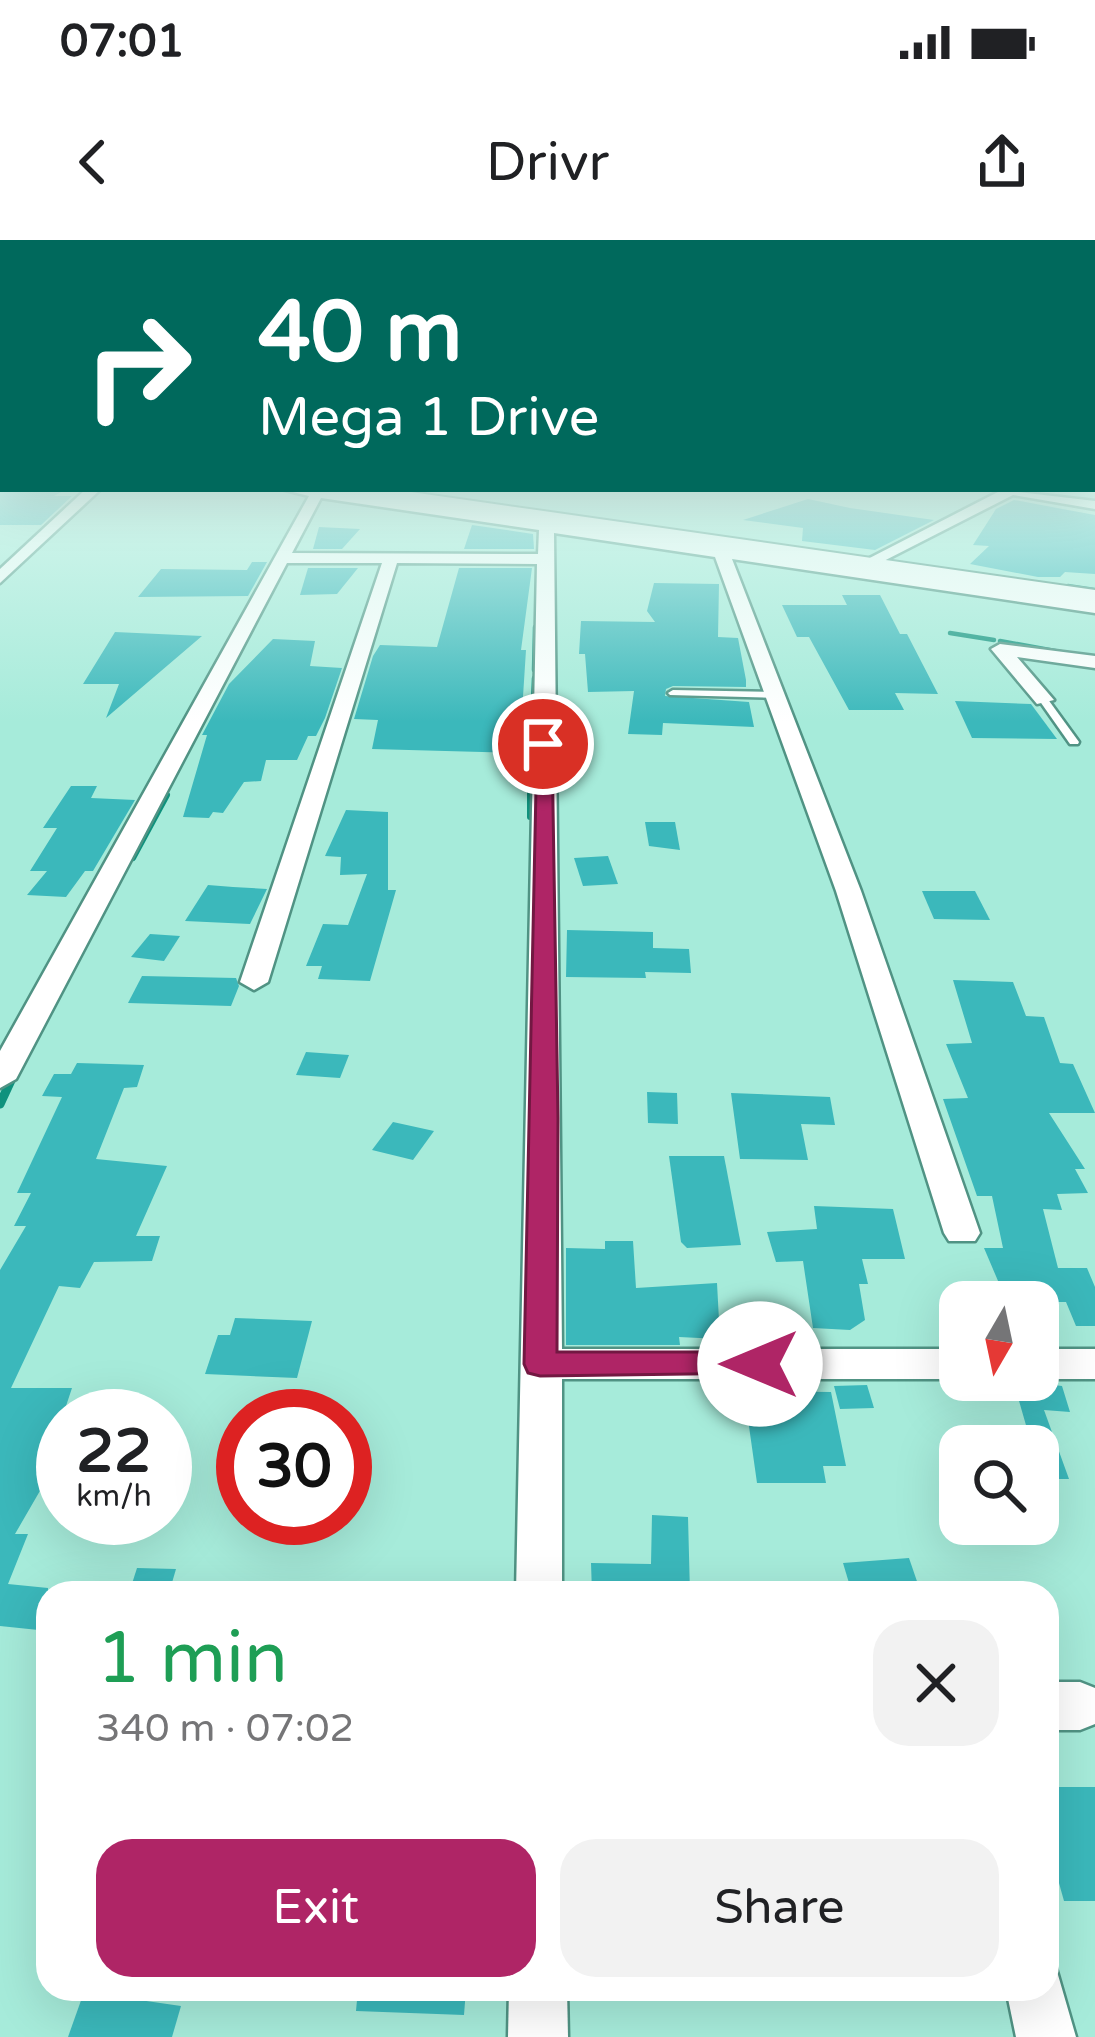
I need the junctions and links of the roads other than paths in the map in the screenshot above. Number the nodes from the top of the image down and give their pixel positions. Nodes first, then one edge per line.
1 (285, 554) edge
2 (546, 554) edge
3 (729, 554) edge
4 (752, 554) edge
5 (766, 554) edge
6 (885, 554) edge
7 (283, 558) junction
8 (391, 558) junction
9 (546, 559) junction
10 (8, 564) edge
11 (866, 564) junction
12 (0, 578) edge
13 (1095, 598) edge
14 (1095, 608) edge
15 (1095, 662) edge
16 (673, 693) dead end
17 (779, 695) junction
18 (1044, 700) joint
19 (1074, 742) dead end
20 (254, 982) dead end
21 (0, 1079) edge
22 (962, 1232) dead end
23 (540, 1364) junction
24 (939, 1364) edge
25 (1059, 1364) edge
26 (1095, 1364) edge
27 (538, 1581) edge
28 (538, 2001) edge
29 (1038, 2001) edge
30 (538, 2037) edge
31 (1046, 2037) edge

1 - 7 street
2 - 9 street
3 - 17 street
4 - 14 street
5 - 11 main road
6 - 11 street
7 - 8 street
7 - 21 street
8 - 9 street
8 - 20 street
9 - 23 street
10 - 12 street
11 - 13 main road
15 - 18 street
16 - 17 lane
17 - 22 street
18 - 19 lane
23 - 24 street
23 - 27 street
25 - 26 street
28 - 30 street
29 - 31 street

